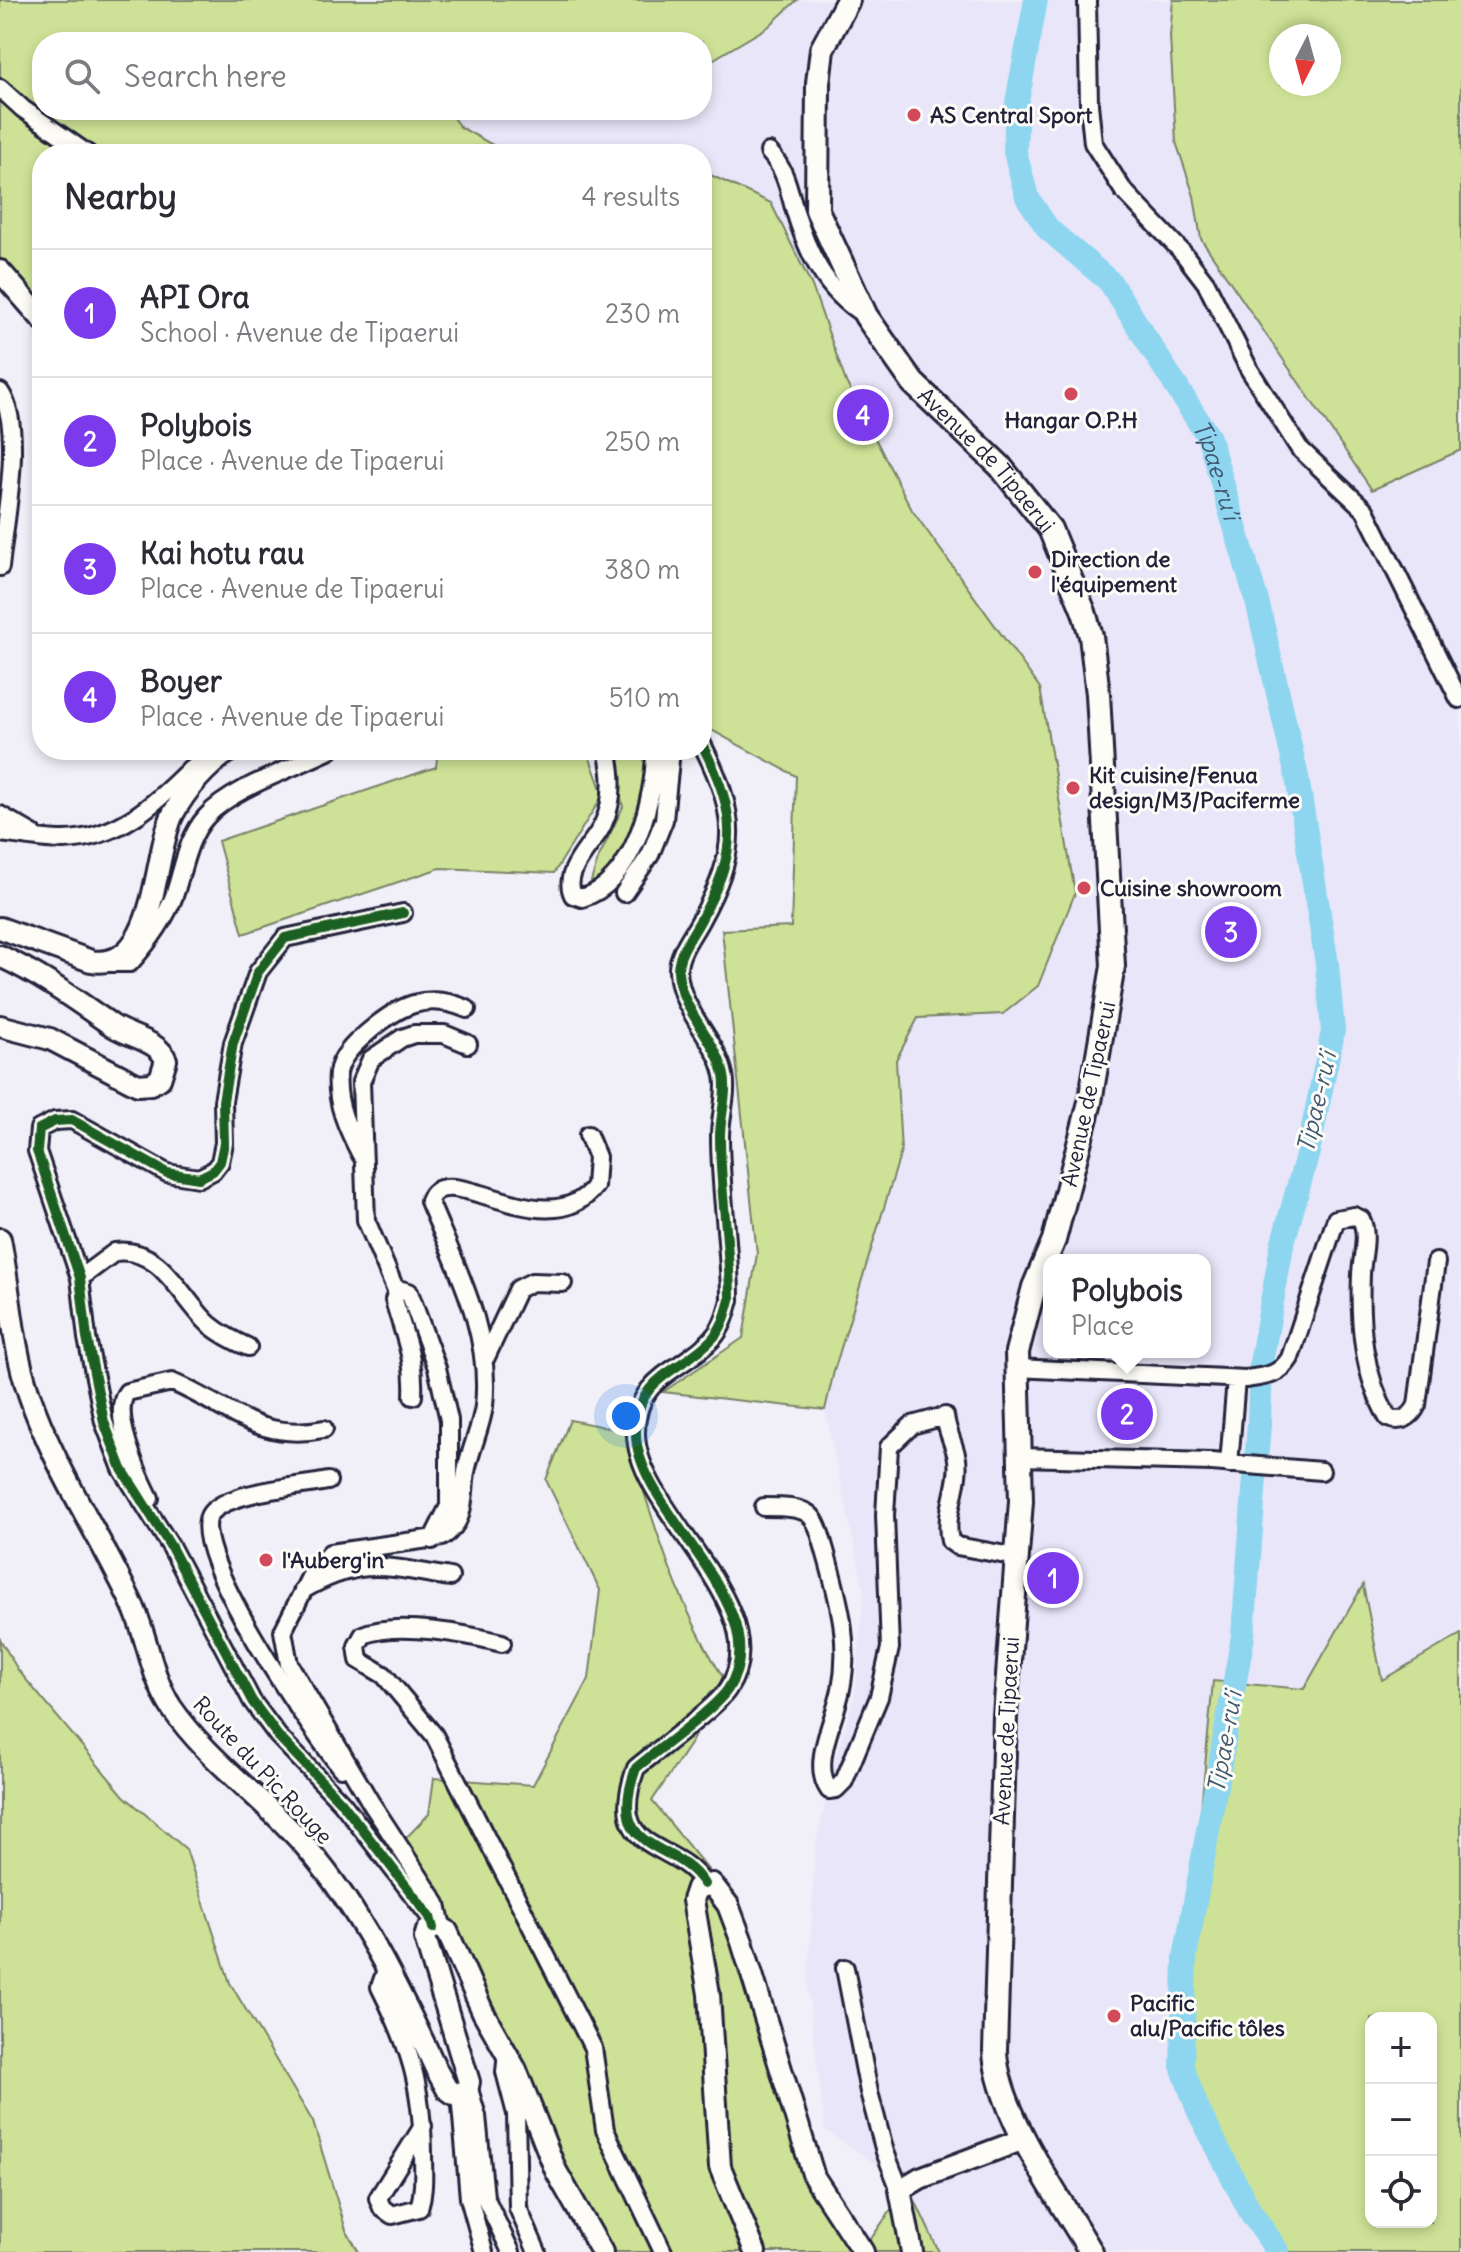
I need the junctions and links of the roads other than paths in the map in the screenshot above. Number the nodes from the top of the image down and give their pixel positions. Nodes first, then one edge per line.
1 (848, 0) edge
2 (1087, 0) edge
3 (0, 88) edge
4 (32, 115) edge
5 (39, 120) edge
6 (74, 144) edge
7 (769, 152) dead end
8 (0, 271) edge
9 (32, 308) edge
10 (866, 316) junction
11 (0, 392) edge
12 (0, 567) edge
13 (1459, 699) dead end
14 (216, 760) edge
15 (309, 760) edge
16 (609, 760) edge
17 (654, 760) edge
18 (670, 760) edge
19 (708, 760) edge
20 (205, 768) junction
21 (0, 815) edge
22 (0, 833) edge
23 (37, 836) junction
24 (624, 893) dead end
25 (403, 913) dead end
26 (0, 928) edge
27 (0, 956) edge
28 (107, 963) junction
29 (467, 1009) dead end
30 (0, 1026) edge
31 (468, 1044) dead end
32 (588, 1135) dead end
33 (364, 1160) junction
34 (0, 1239) edge
35 (1048, 1254) edge
36 (1436, 1262) dead end
37 (1043, 1266) edge
38 (80, 1278) junction
39 (563, 1283) dead end
40 (396, 1291) junction
41 (248, 1347) dead end
42 (486, 1358) junction
43 (1016, 1368) junction
44 (1241, 1379) junction
45 (413, 1396) dead end
46 (324, 1429) dead end
47 (1019, 1457) junction
48 (1238, 1465) junction
49 (1321, 1471) dead end
50 (328, 1481) dead end
51 (764, 1507) dead end
52 (432, 1540) junction
53 (171, 1547) junction
54 (1017, 1557) junction
55 (450, 1577) dead end
56 (303, 1590) junction
57 (502, 1643) dead end
58 (371, 1803) junction
59 (704, 1884) junction
60 (437, 1928) junction
61 (845, 1968) dead end
62 (386, 1970) junction
63 (507, 2052) junction
64 (464, 2091) junction
65 (423, 2126) junction
66 (1024, 2139) junction
67 (900, 2190) junction
68 (484, 2252) edge
69 (511, 2252) edge
70 (537, 2252) edge
71 (602, 2252) edge
72 (663, 2252) edge
73 (755, 2252) edge
74 (863, 2252) edge
75 (912, 2252) edge
76 (1091, 2252) edge

1 - 10 main road, Avenue de Tipaerui
2 - 13 street
3 - 4 street
5 - 6 street
7 - 10 street
8 - 9 street
10 - 35 main road, Avenue de Tipaerui
11 - 12 street
14 - 20 street
15 - 28 street
16 - 17 street
18 - 24 street
19 - 59 street
20 - 23 street
20 - 28 street
21 - 23 street
22 - 23 street
25 - 38 street
26 - 28 street
27 - 30 street
29 - 33 street
31 - 33 street
32 - 42 street
33 - 40 street
34 - 62 street, Route du Pic Rouge
36 - 44 street
37 - 43 main road, Avenue de Tipaerui
38 - 41 street
38 - 53 street
39 - 42 street
40 - 45 street
40 - 52 street
42 - 52 street
43 - 44 street
43 - 47 main road, Avenue de Tipaerui
44 - 48 street
46 - 53 street
47 - 48 street
47 - 54 main road, Avenue de Tipaerui
48 - 49 street
50 - 58 street
51 - 54 street
52 - 56 street
53 - 60 street
54 - 66 main road, Avenue de Tipaerui
55 - 56 street
56 - 58 street
57 - 72 street
58 - 60 street
59 - 73 street
59 - 74 street
60 - 63 street
60 - 64 street
61 - 67 street
62 - 64 street, Route du Pic Rouge
62 - 65 street
63 - 70 street
63 - 71 street
64 - 68 street
64 - 69 street
65 - 65 street
66 - 67 street
66 - 76 main road, Avenue de Tipaerui
67 - 75 street

